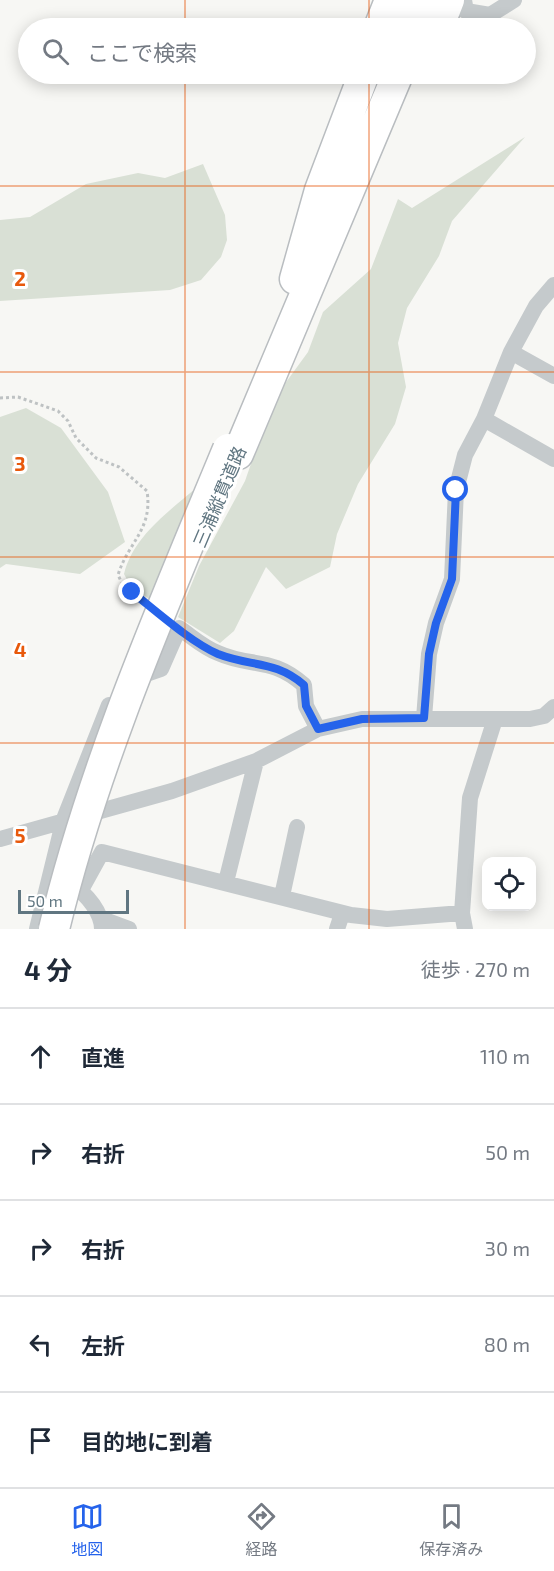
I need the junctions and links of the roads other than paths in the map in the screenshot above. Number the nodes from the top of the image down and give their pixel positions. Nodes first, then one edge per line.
1 (418, 0) edge
2 (464, 0) edge
3 (514, 0) edge
4 (391, 16) edge
5 (360, 84) edge
6 (383, 84) edge
7 (394, 84) edge
8 (415, 84) edge
9 (554, 285) edge
10 (295, 304) junction
11 (511, 352) junction
12 (554, 376) edge
13 (484, 419) junction
14 (233, 451) junction
15 (554, 459) edge
16 (554, 708) edge
17 (424, 718) junction
18 (495, 719) junction
19 (318, 729) junction
20 (256, 761) junction
21 (64, 819) junction
22 (297, 827) dead end
23 (0, 839) edge
24 (52, 874) junction
25 (226, 882) junction
26 (81, 890) junction
27 (282, 896) junction
28 (340, 921) edge
29 (464, 921) edge
30 (102, 924) edge
31 (37, 929) edge
32 (54, 929) edge
33 (63, 929) edge
34 (129, 929) edge

1 - 4 highway
2 - 3 street
5 - 10 highway
6 - 10 highway, 三浦縦貫道路
7 - 10 highway, 三浦縦貫道路
8 - 10 highway
9 - 11 street
10 - 14 highway, 三浦縦貫道路
11 - 12 street
11 - 13 street
13 - 15 street
13 - 17 street
14 - 32 highway, 三浦縦貫道路, bridge
14 - 33 highway, 三浦縦貫道路
16 - 18 street
17 - 18 street
17 - 19 street
18 - 29 street
19 - 20 street
19 - 21 street
20 - 21 street
20 - 25 street
21 - 23 street
21 - 24 street
22 - 27 street
24 - 26 street
24 - 31 street
25 - 26 street
25 - 27 street
26 - 30 street
27 - 28 street
28 - 29 street
30 - 34 street

